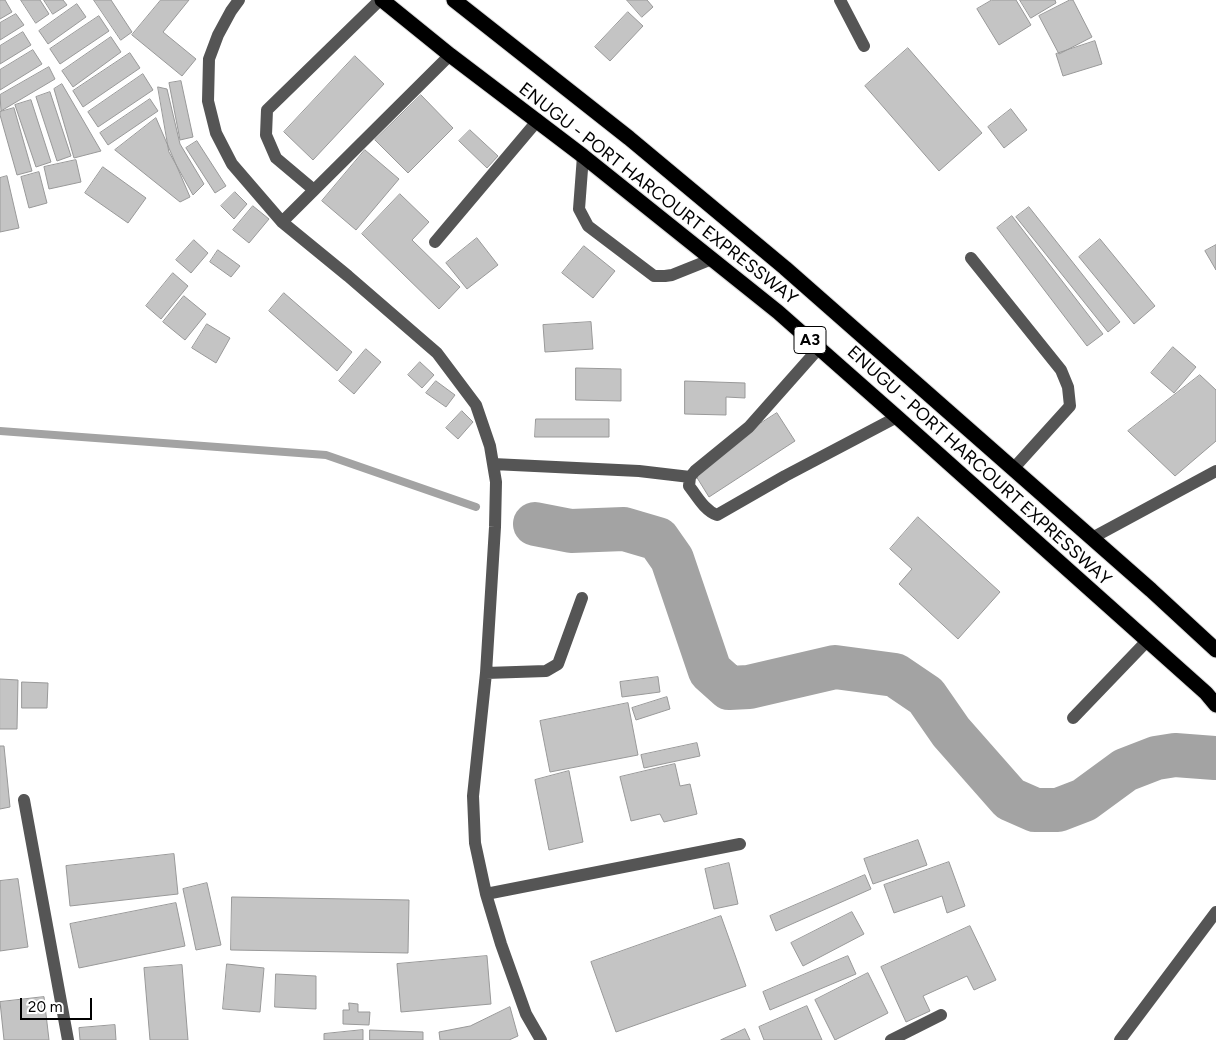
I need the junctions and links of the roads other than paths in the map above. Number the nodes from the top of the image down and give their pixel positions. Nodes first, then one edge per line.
1 (240, 0) edge
2 (381, 0) edge
3 (454, 0) edge
4 (840, 0) edge
5 (864, 46) dead end
6 (450, 54) junction
7 (538, 120) junction
8 (583, 156) junction
9 (314, 190) junction
10 (282, 222) junction
11 (436, 242) dead end
12 (971, 258) dead end
13 (712, 259) junction
14 (819, 348) junction
15 (897, 417) junction
16 (493, 464) junction
17 (1013, 469) junction
18 (1216, 471) edge
19 (690, 477) junction
20 (1092, 538) junction
21 (582, 598) dead end
22 (1146, 641) junction
23 (1215, 647) edge
24 (486, 673) junction
25 (1216, 705) edge
26 (1073, 718) dead end
27 (24, 800) dead end
28 (740, 844) dead end
29 (486, 894) junction
30 (1216, 912) edge
31 (941, 1015) dead end
32 (68, 1040) edge
33 (541, 1040) edge
34 (891, 1040) edge
35 (1120, 1040) edge

1 - 10 street
2 - 6 highway, ENUGU - PORT HARCOURT EXPRESSWAY / A3
2 - 9 street
3 - 17 highway, ENUGU - PORT HARCOURT EXPRESSWAY / A3
4 - 5 street
6 - 7 highway, ENUGU - PORT HARCOURT EXPRESSWAY / A3
6 - 9 street
7 - 8 highway, ENUGU - PORT HARCOURT EXPRESSWAY / A3
7 - 11 street
8 - 13 highway, ENUGU - PORT HARCOURT EXPRESSWAY / A3
8 - 13 street
9 - 10 street
10 - 16 street
12 - 17 street
13 - 14 highway, ENUGU - PORT HARCOURT EXPRESSWAY / A3
14 - 15 highway, ENUGU - PORT HARCOURT EXPRESSWAY / A3
14 - 19 street
15 - 19 street
15 - 22 highway, ENUGU - PORT HARCOURT EXPRESSWAY / A3
16 - 19 street
16 - 24 street
17 - 20 highway, ENUGU - PORT HARCOURT EXPRESSWAY / A3
18 - 20 street
20 - 23 highway, ENUGU - PORT HARCOURT EXPRESSWAY / A3
21 - 24 street
22 - 25 highway, ENUGU - PORT HARCOURT EXPRESSWAY / A3
22 - 26 street
24 - 29 street
27 - 32 street
28 - 29 street
29 - 33 street
30 - 35 street
31 - 34 street

